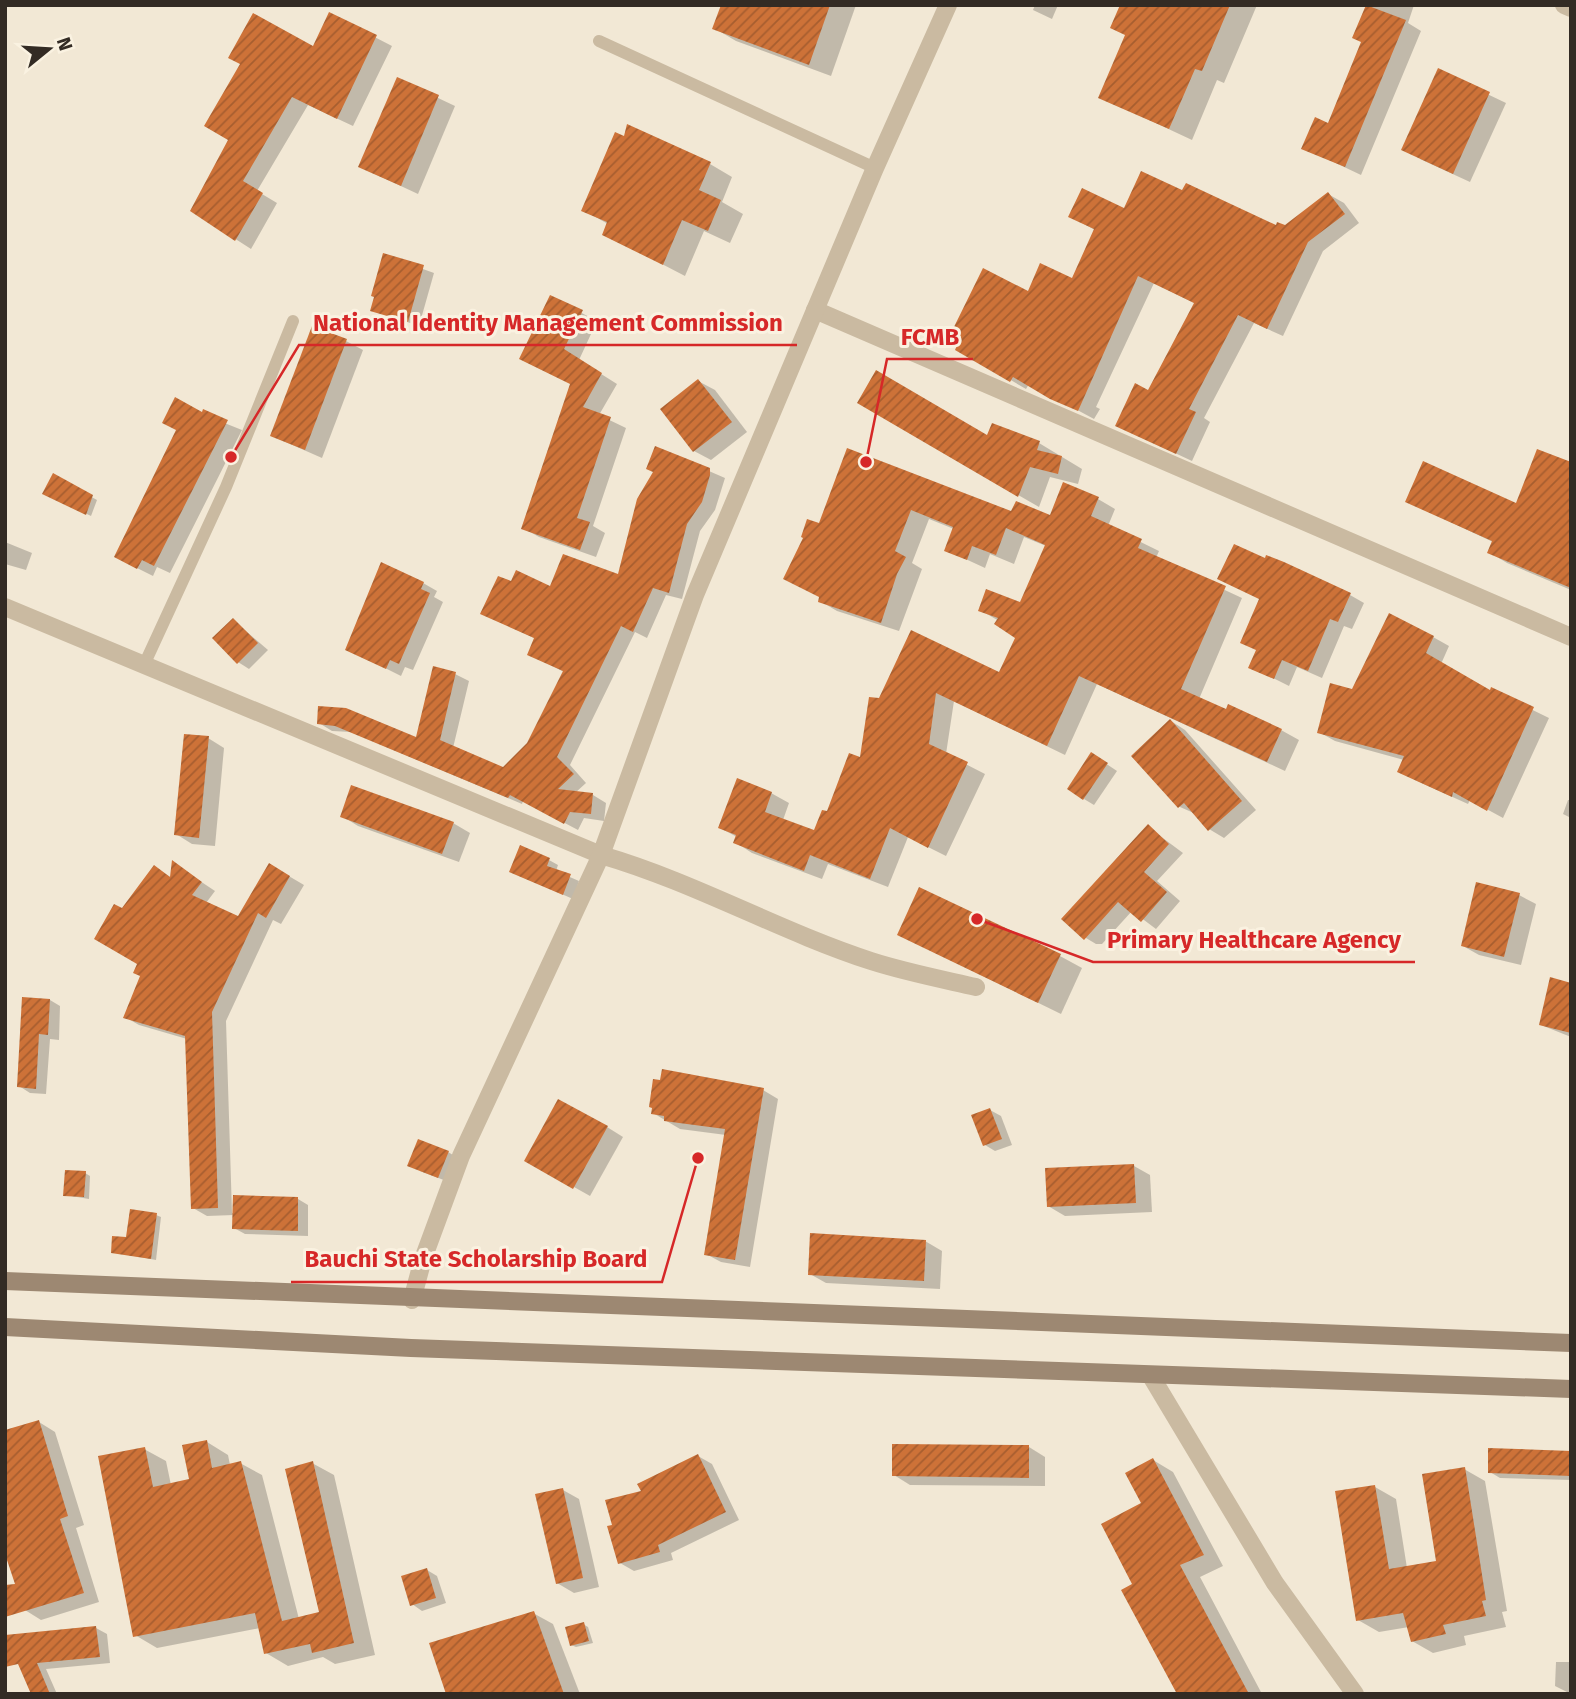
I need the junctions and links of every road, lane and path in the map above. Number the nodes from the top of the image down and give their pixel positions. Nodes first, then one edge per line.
1 (948, 5) edge
2 (1564, 5) edge
3 (1571, 8) edge
4 (599, 41) dead end
5 (875, 168) junction
6 (815, 310) junction
7 (293, 321) dead end
8 (5, 607) edge
9 (1571, 637) edge
10 (144, 665) junction
11 (601, 855) junction
12 (976, 987) dead end
13 (5, 1281) edge
14 (412, 1300) junction
15 (5, 1326) edge
16 (1571, 1343) edge
17 (1151, 1376) junction
18 (1571, 1389) edge
19 (1355, 1694) edge

1 - 5 street
2 - 3 street
4 - 5 lane
5 - 6 street
6 - 9 street
6 - 11 street
7 - 10 lane
8 - 10 street
10 - 11 street
11 - 12 street
11 - 14 street
13 - 14 street
14 - 16 street
15 - 17 street
17 - 18 street
17 - 19 street

